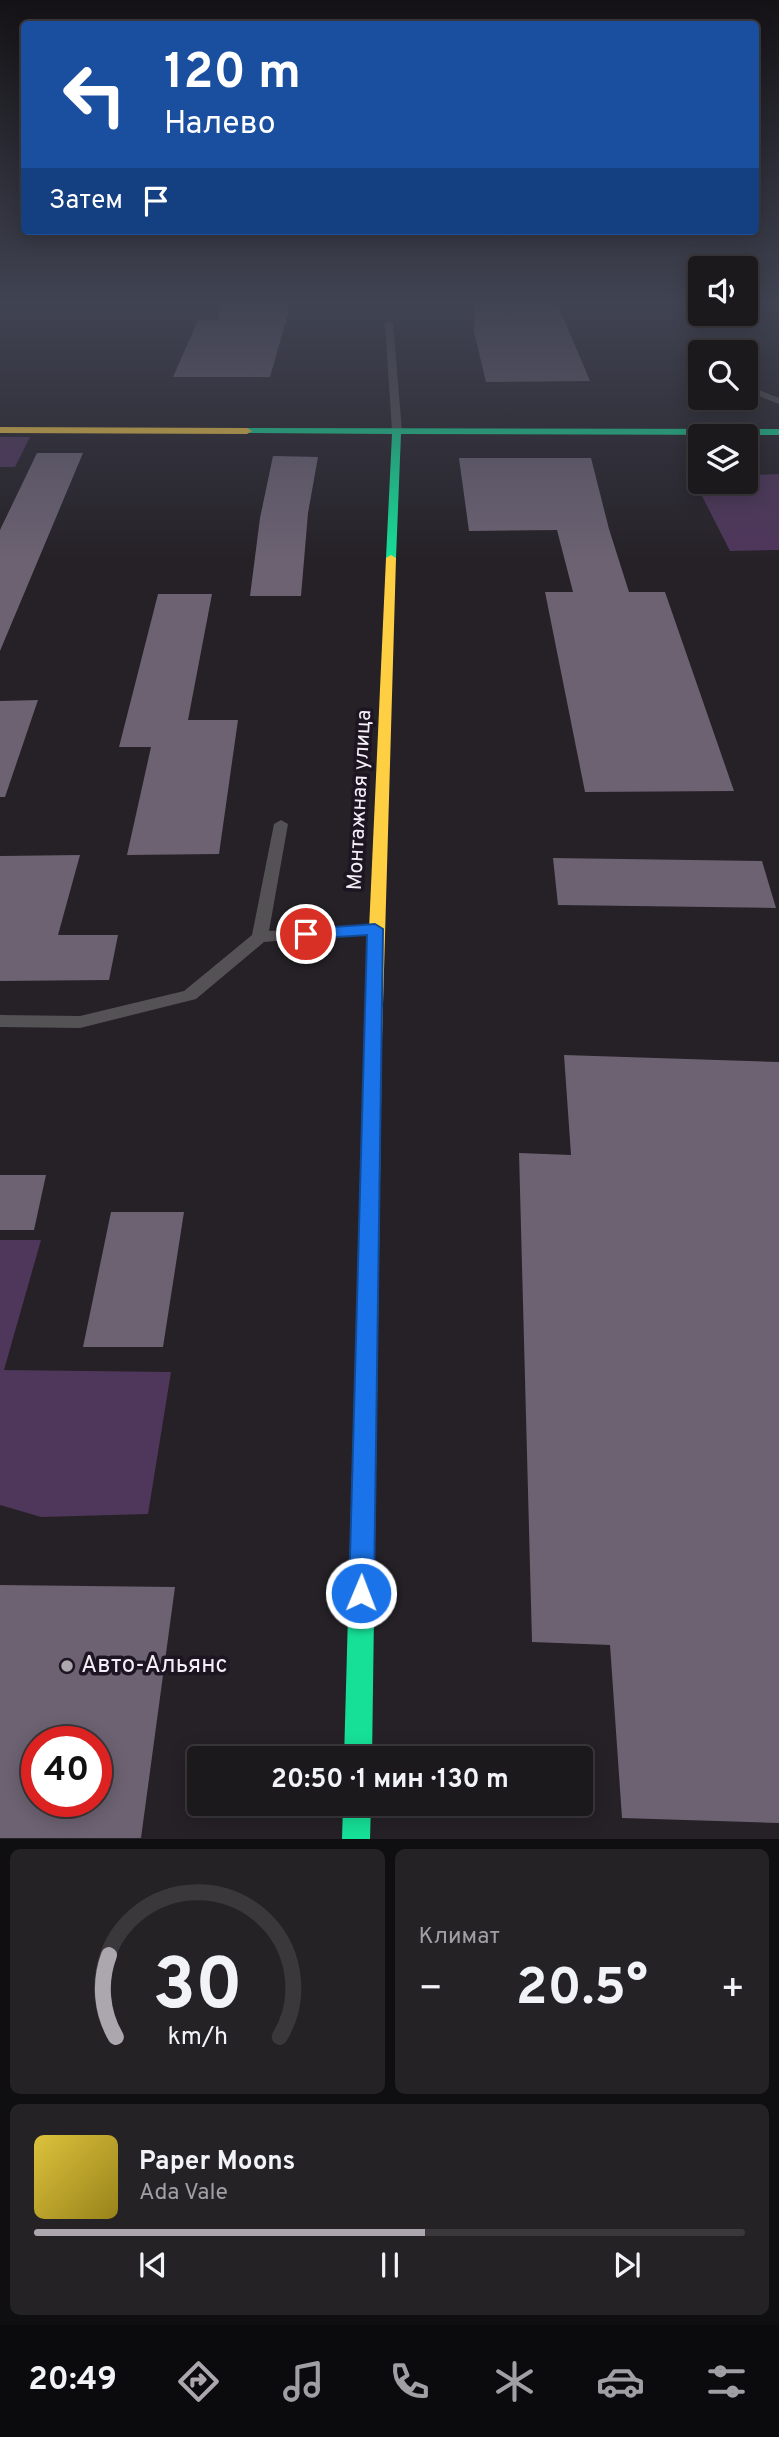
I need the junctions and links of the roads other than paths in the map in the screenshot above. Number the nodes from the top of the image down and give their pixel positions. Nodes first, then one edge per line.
1 (394, 389) edge
2 (758, 393) edge
3 (779, 401) edge
4 (0, 430) edge
5 (397, 432) junction
6 (779, 432) edge
7 (281, 824) dead end
8 (375, 929) junction
9 (260, 937) junction
10 (0, 1021) edge
11 (358, 1746) edge
12 (357, 1816) edge
13 (356, 1839) edge

1 - 5 lane
2 - 3 lane
4 - 5 street
5 - 6 street
5 - 8 street, Монтажная улица
7 - 9 lane
8 - 9 lane
8 - 11 street, Монтажная улица
9 - 10 lane
12 - 13 street

